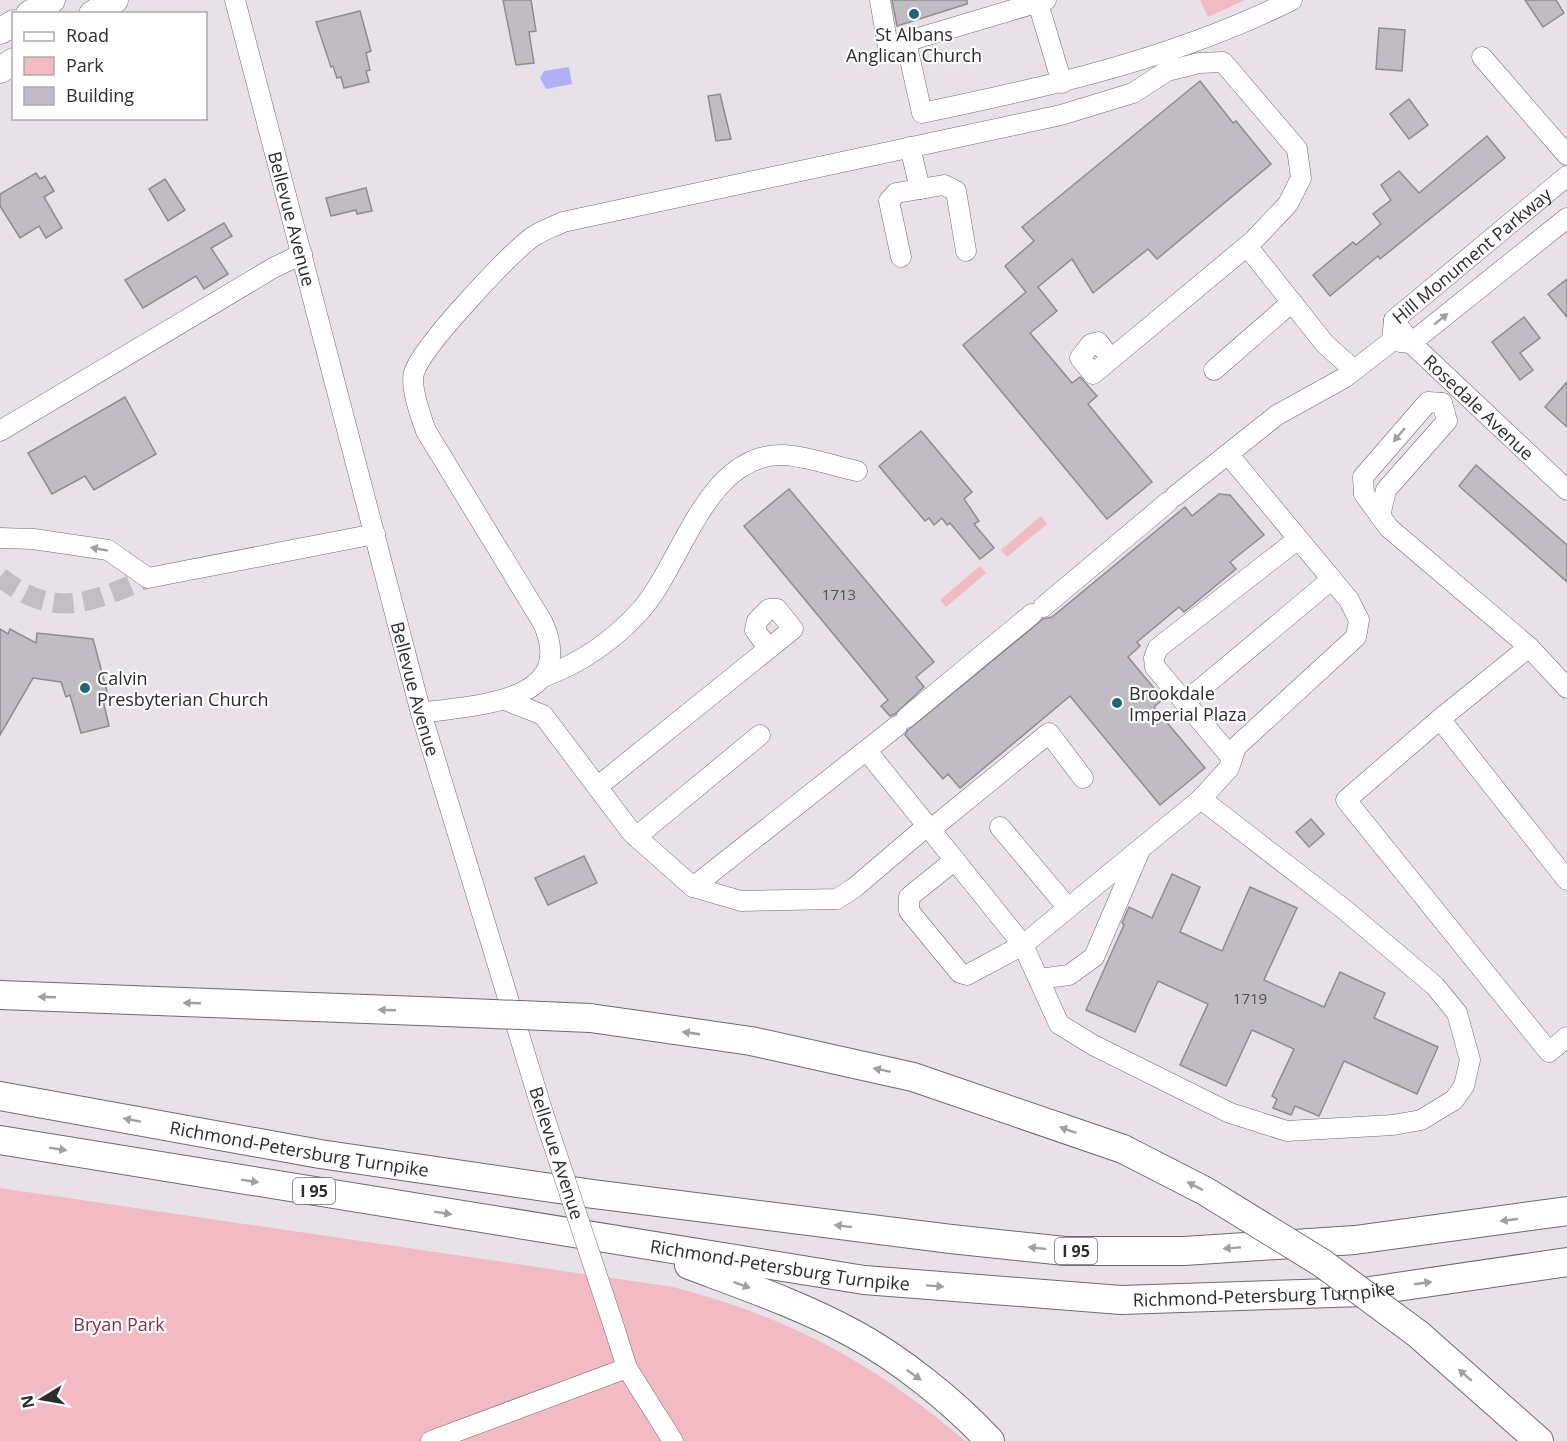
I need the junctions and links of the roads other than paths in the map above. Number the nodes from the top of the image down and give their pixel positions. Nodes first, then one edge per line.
1 (52, 0) edge
2 (115, 0) edge
3 (235, 0) edge
4 (880, 0) edge
5 (1292, 0) edge
6 (1042, 1) edge
7 (32, 12) edge
8 (95, 12) edge
9 (906, 42) junction
10 (1482, 57) dead end
11 (1062, 83) junction
12 (910, 147) junction
13 (1567, 154) edge
14 (1567, 176) edge
15 (920, 189) junction
16 (1567, 218) edge
17 (1247, 246) junction
18 (966, 251) dead end
19 (302, 255) junction
20 (901, 257) dead end
21 (1292, 302) junction
22 (1394, 320) joint
23 (1401, 342) junction
24 (1111, 359) dead end
25 (1214, 370) dead end
26 (1354, 370) junction
27 (1455, 385) junction
28 (1442, 403) junction
29 (0, 431) edge
30 (1228, 454) junction
31 (857, 471) dead end
32 (1567, 490) edge
33 (1380, 516) junction
34 (375, 534) junction
35 (0, 538) edge
36 (1298, 539) junction
37 (1332, 579) junction
38 (1529, 647) junction
39 (768, 648) dead end
40 (543, 676) junction
41 (1567, 688) edge
42 (505, 700) junction
43 (1185, 702) junction
44 (421, 713) junction
45 (1440, 719) junction
46 (760, 735) dead end
47 (867, 751) junction
48 (1231, 757) junction
49 (1083, 778) dead end
50 (597, 787) junction
51 (1200, 800) junction
52 (1000, 827) dead end
53 (928, 828) junction
54 (636, 837) junction
55 (1141, 847) junction
56 (955, 860) junction
57 (1567, 880) edge
58 (693, 887) junction
59 (1068, 908) junction
60 (1023, 945) junction
61 (1039, 979) junction
62 (0, 995) edge
63 (1567, 1037) edge
64 (0, 1096) edge
65 (0, 1140) edge
66 (1567, 1211) edge
67 (628, 1243) junction
68 (1567, 1262) edge
69 (627, 1368) junction
70 (1509, 1414) junction
71 (431, 1441) edge
72 (673, 1441) edge
73 (990, 1441) edge
74 (1534, 1441) edge
75 (1539, 1441) edge

1 - 7 main road
2 - 8 main road
3 - 19 street, Bellevue Avenue
4 - 9 street
5 - 11 street
6 - 9 street
6 - 11 street
9 - 11 street
10 - 13 street
12 - 15 street
12 - 17 street
12 - 40 street
14 - 22 street, Hill Monument Parkway
15 - 18 street
15 - 20 street
23 -> 16 street, Hill Monument Parkway
17 - 21 street
17 - 24 street
19 - 29 street
19 - 34 street, Bellevue Avenue
21 - 25 street
21 - 26 street
22 - 23 street, Rosedale Avenue
23 - 26 street, Hill Monument Parkway
23 - 27 street, Rosedale Avenue
26 - 30 street, Hill Monument Parkway
27 - 28 street
27 - 32 street, Rosedale Avenue
28 - 33 street
28 -> 33 street
30 - 36 street
30 - 47 street, Hill Monument Parkway
31 - 40 street
33 - 38 street
34 -> 35 street
34 - 44 street, Bellevue Avenue
36 - 37 street
36 - 43 street
37 - 43 street
37 - 48 street
38 - 41 street
38 - 45 street
39 - 50 street
40 - 42 street
42 - 44 street
42 - 50 street
43 - 48 street
44 - 69 street, Bellevue Avenue, bridge
45 - 57 street
45 - 63 street
46 - 54 street
47 - 53 street
47 - 58 street, Hill Monument Parkway
48 - 51 street
49 - 53 street
50 - 54 street
51 - 55 street
51 - 61 street
52 - 59 street
53 - 56 street
53 - 58 street
54 - 58 street
55 - 59 street
55 - 61 street
56 - 60 street
56 - 60 street
59 - 60 street
60 - 61 street
70 -> 62 highway, bridge
66 -> 64 highway, Richmond-Petersburg Turnpike / I 95
65 -> 67 highway, Richmond-Petersburg Turnpike / I 95
67 -> 68 highway, Richmond-Petersburg Turnpike / I 95
67 -> 73 highway
69 - 71 street
69 - 72 street, Bellevue Avenue
70 - 74 highway
70 - 75 highway

